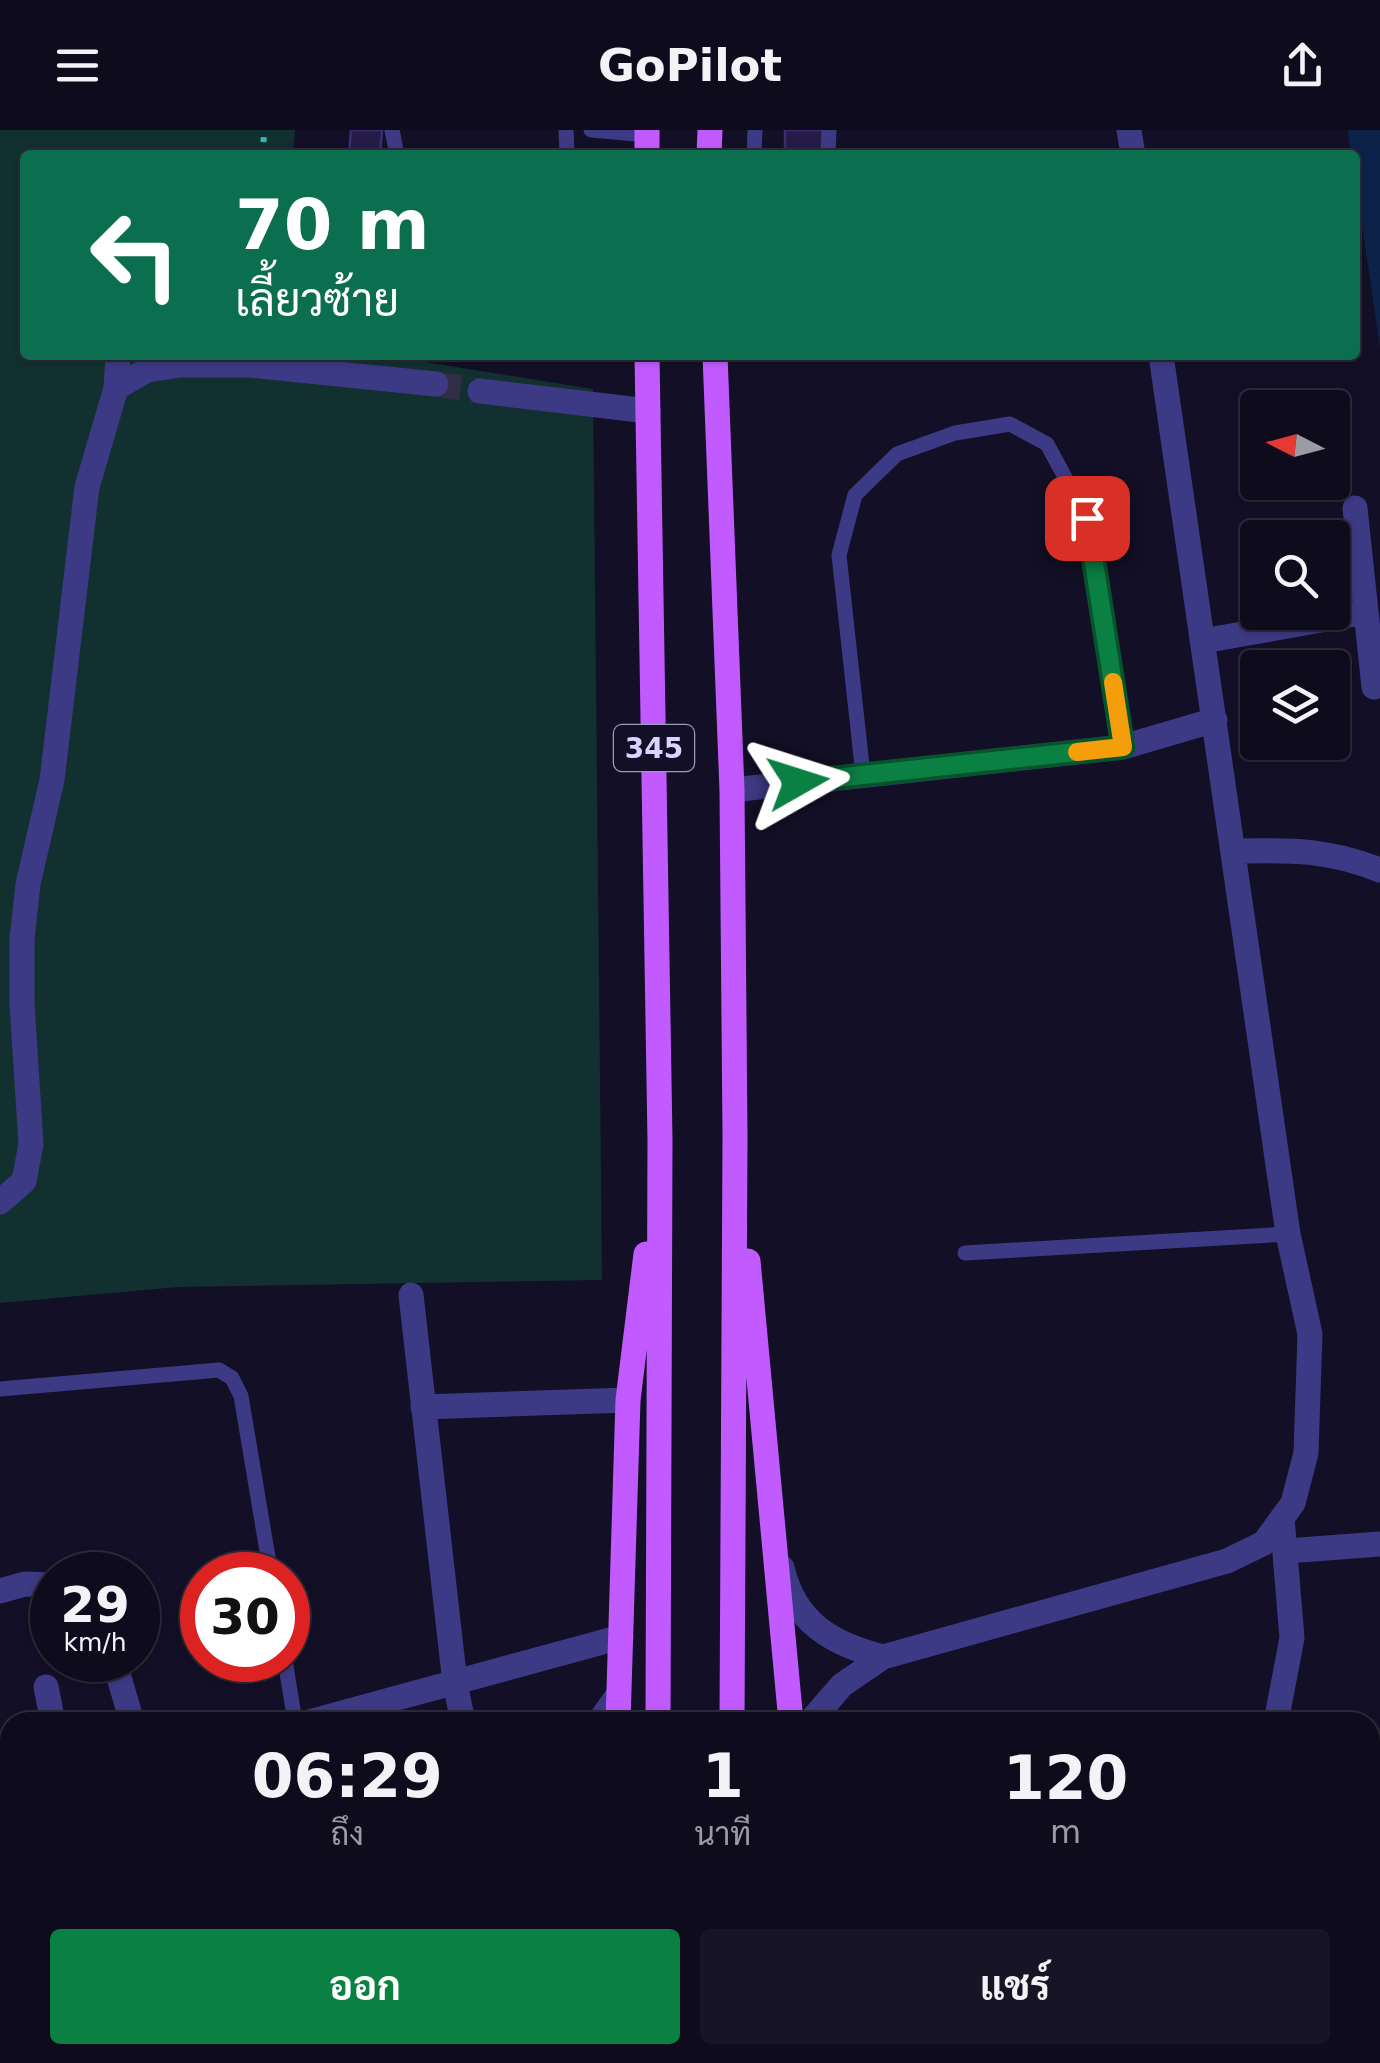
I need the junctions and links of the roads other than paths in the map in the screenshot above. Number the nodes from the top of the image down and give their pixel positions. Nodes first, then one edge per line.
1 (592, 130) edge
2 (647, 140) edge
3 (118, 360) edge
4 (647, 360) edge
5 (715, 360) edge
6 (1163, 360) edge
7 (436, 384) tunnel mouth
8 (116, 388) junction
9 (480, 390) tunnel mouth
10 (648, 411) junction
11 (1355, 508) dead end
12 (1366, 612) junction
13 (1203, 641) junction
14 (1374, 687) dead end
15 (1216, 720) junction
16 (1123, 747) junction
17 (864, 775) junction
18 (732, 790) junction
19 (1234, 851) junction
20 (1380, 870) edge
21 (735, 1137) junction
22 (660, 1140) junction
23 (0, 1202) edge
24 (1288, 1234) junction
25 (965, 1254) dead end
26 (411, 1295) dead end
27 (0, 1388) edge
28 (628, 1400) junction
29 (423, 1407) junction
30 (1282, 1518) junction
31 (775, 1538) junction
32 (1380, 1544) edge
33 (1286, 1551) junction
34 (267, 1552) edge
35 (30, 1584) edge
36 (0, 1591) edge
37 (621, 1637) junction
38 (884, 1657) junction
39 (120, 1682) edge
40 (289, 1682) edge
41 (455, 1683) junction
42 (46, 1687) dead end
43 (618, 1695) junction
44 (52, 1712) edge
45 (129, 1712) edge
46 (293, 1712) edge
47 (347, 1712) edge
48 (461, 1712) edge
49 (606, 1712) edge
50 (618, 1712) edge
51 (658, 1712) edge
52 (732, 1712) edge
53 (790, 1712) edge
54 (819, 1712) edge
55 (1278, 1712) edge

1 - 2 lane
3 - 8 street
4 - 10 main road, 345
5 - 18 main road, 345
6 - 13 street
7 - 8 street
8 - 23 street
9 - 10 street
10 - 22 main road, 345
11 - 12 street
12 - 13 street
12 - 14 street
13 - 15 street
15 - 16 street
15 - 19 street
16 - 17 street
16 - 17 lane
17 - 18 street
18 - 21 main road, 345
19 - 20 street
19 - 24 street
21 - 31 main road
21 - 52 main road, 345
22 - 28 main road
22 - 51 main road, 345
24 - 25 lane
24 - 30 street
26 - 29 street
27 - 34 lane
28 - 29 street
28 - 37 main road
29 - 41 street
30 - 33 street
30 - 38 street
31 - 38 street
31 - 53 main road
32 - 33 street
33 - 55 street
35 - 36 street
37 - 41 street
37 - 43 main road
38 - 54 street
39 - 45 street
40 - 46 lane
41 - 47 street
41 - 48 street
42 - 44 street
43 - 49 street
43 - 50 main road

